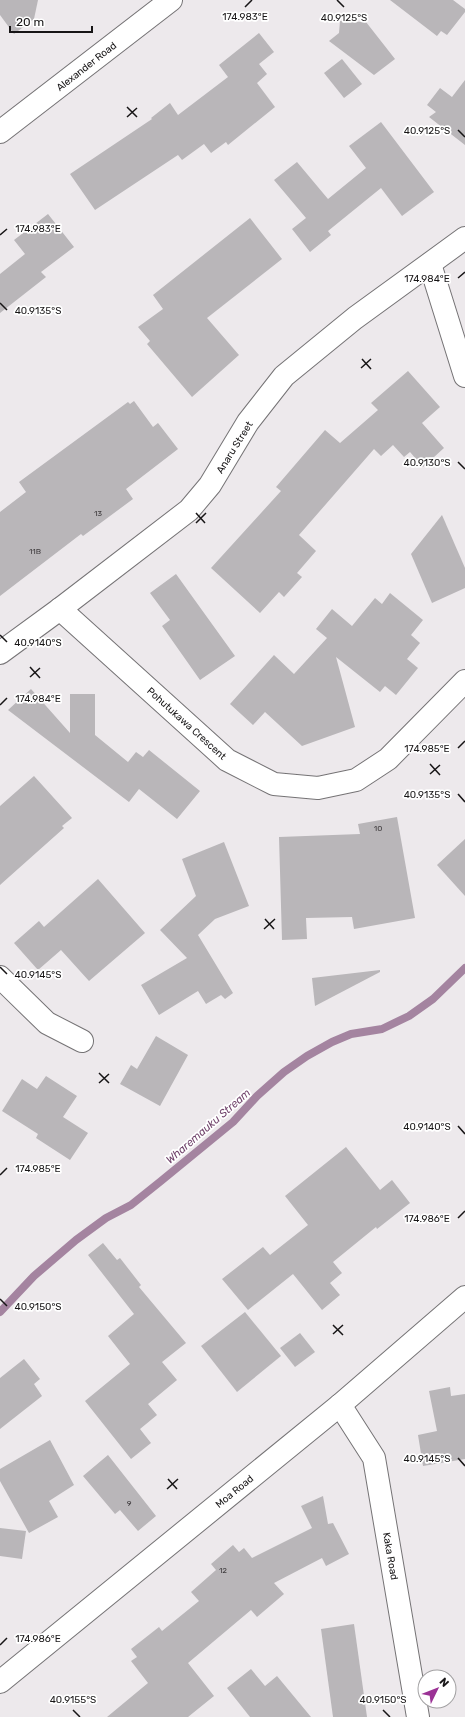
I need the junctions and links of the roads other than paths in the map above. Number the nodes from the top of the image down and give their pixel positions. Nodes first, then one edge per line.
1 (171, 0) edge
2 (0, 132) edge
3 (465, 238) edge
4 (430, 264) junction
5 (465, 376) edge
6 (60, 609) junction
7 (0, 653) edge
8 (465, 681) edge
9 (0, 977) edge
10 (82, 1041) dead end
11 (465, 1297) edge
12 (340, 1404) junction
13 (0, 1682) edge
14 (418, 1717) edge

1 - 2 street, Alexander Road
3 - 4 street, Anaru Street
4 - 5 street
4 - 6 street, Anaru Street
6 - 7 street, Anaru Street
6 - 8 street, Pohutukawa Crescent
9 - 10 street
11 - 12 street, Moa Road
12 - 13 street, Moa Road
12 - 14 street, Kaka Road

